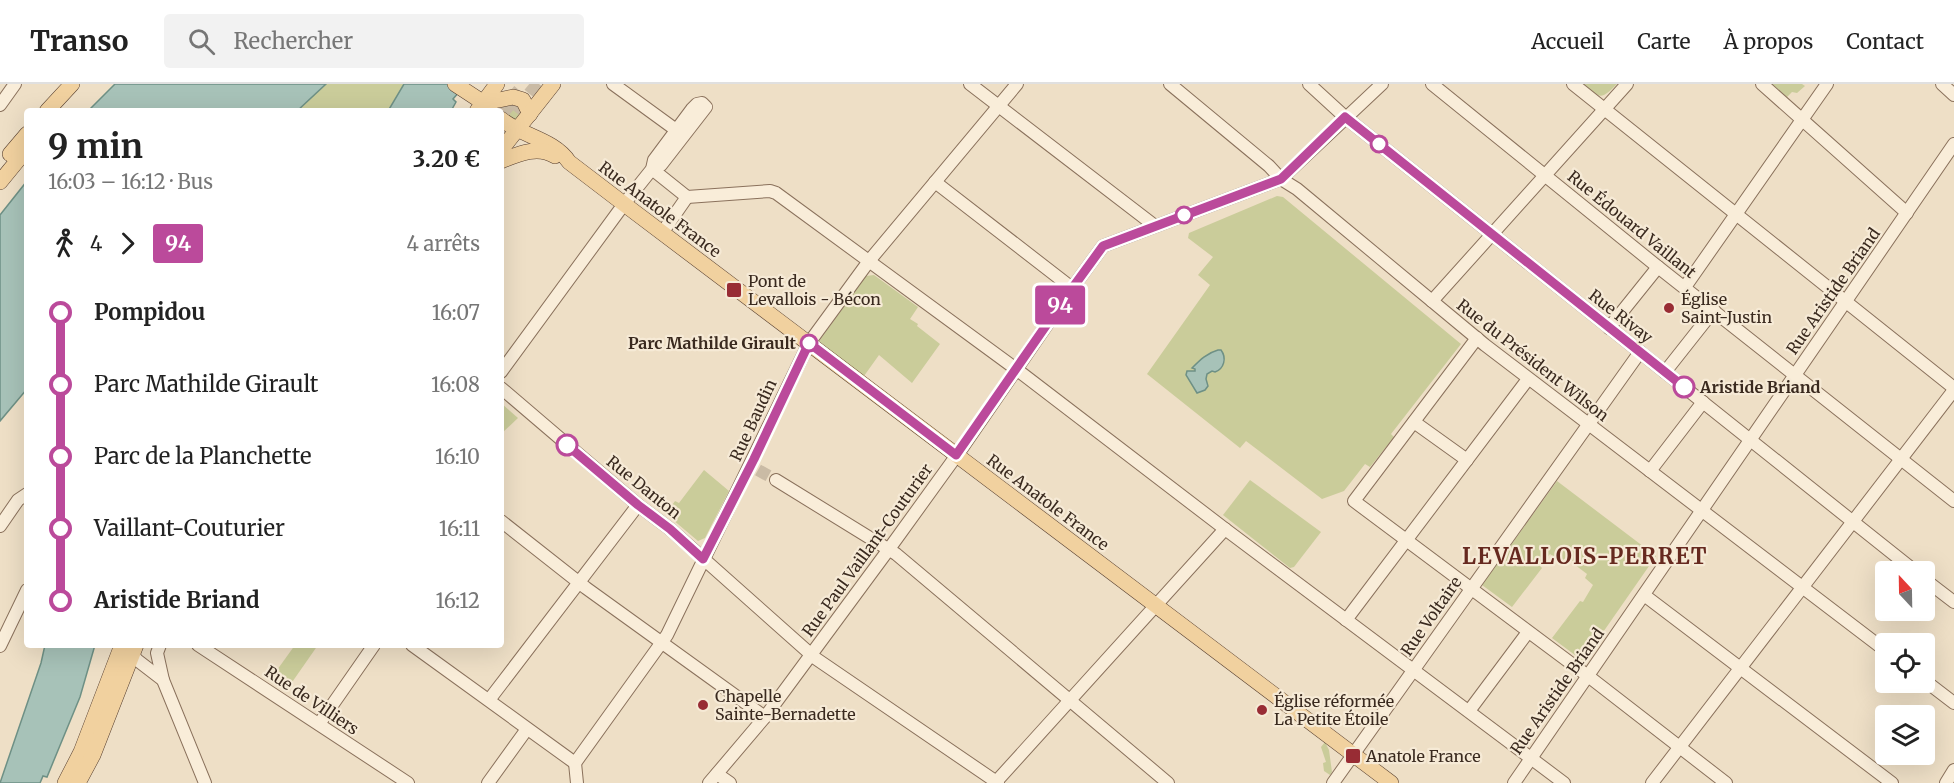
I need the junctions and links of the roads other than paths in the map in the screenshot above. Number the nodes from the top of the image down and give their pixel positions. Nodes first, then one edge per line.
1 (15, 84) edge
2 (72, 84) edge
3 (84, 84) edge
4 (456, 84) edge
5 (497, 84) edge
6 (548, 84) edge
7 (613, 84) edge
8 (970, 84) edge
9 (1017, 84) edge
10 (1170, 84) edge
11 (1309, 84) edge
12 (1382, 84) edge
13 (1432, 84) edge
14 (1573, 84) edge
15 (1626, 84) edge
16 (1762, 84) edge
17 (1827, 84) edge
18 (1941, 84) edge
19 (1954, 95) edge
20 (0, 105) edge
21 (483, 105) edge
22 (998, 106) junction
23 (50, 108) edge
24 (63, 108) edge
25 (1604, 109) junction
26 (530, 114) junction
27 (1345, 117) junction
28 (1801, 118) junction
29 (504, 121) edge
30 (518, 130) junction
31 (24, 138) edge
32 (1954, 144) edge
33 (504, 146) edge
34 (24, 152) edge
35 (504, 159) edge
36 (569, 162) junction
37 (0, 166) edge
38 (652, 169) junction
39 (1545, 175) junction
40 (1281, 179) junction
41 (0, 182) edge
42 (935, 182) junction
43 (687, 197) junction
44 (624, 204) junction
45 (1907, 213) junction
46 (1735, 215) junction
47 (1155, 226) junction
48 (662, 233) junction
49 (1491, 234) junction
50 (869, 261) junction
51 (1658, 267) junction
52 (1684, 287) junction
53 (1072, 288) junction
54 (1432, 301) junction
55 (1846, 302) junction
56 (1714, 310) junction
57 (1609, 328) junction
58 (1477, 338) junction
59 (809, 343) junction
60 (1640, 352) junction
61 (504, 368) edge
62 (1016, 369) junction
63 (1665, 372) junction
64 (1796, 375) junction
65 (1528, 379) junction
66 (1954, 389) edge
67 (504, 391) edge
68 (1703, 402) junction
69 (1414, 422) junction
70 (1588, 424) junction
71 (1751, 441) junction
72 (956, 455) junction
73 (1901, 458) junction
74 (1467, 460) junction
75 (1650, 471) junction
76 (776, 480) tunnel mouth
77 (24, 496) edge
78 (1954, 501) edge
79 (638, 505) junction
80 (1702, 511) junction
81 (1853, 521) junction
82 (2, 522) edge
83 (504, 523) edge
84 (1225, 529) junction
85 (1406, 541) junction
86 (889, 549) junction
87 (703, 559) junction
88 (1902, 561) edge
89 (579, 582) junction
90 (1802, 587) junction
91 (1935, 587) edge
92 (1471, 589) junction
93 (1644, 595) junction
94 (24, 596) edge
95 (1954, 602) edge
96 (1156, 605) junction
97 (1346, 620) junction
98 (1528, 632) junction
99 (662, 643) junction
100 (1875, 643) edge
101 (0, 646) edge
102 (159, 648) edge
103 (205, 648) edge
104 (372, 648) edge
105 (416, 648) edge
106 (811, 654) junction
107 (133, 655) edge
108 (1740, 668) junction
109 (1413, 670) junction
110 (1588, 676) junction
111 (163, 680) junction
112 (1935, 688) edge
113 (489, 700) junction
114 (1070, 700) junction
115 (1954, 703) edge
116 (1469, 711) junction
117 (765, 717) junction
118 (319, 724) junction
119 (528, 729) junction
120 (1679, 747) junction
121 (1354, 754) junction
122 (1531, 758) junction
123 (575, 763) junction
124 (1954, 770) edge
125 (713, 778) edge
126 (65, 783) edge
127 (78, 783) edge
128 (205, 783) edge
129 (408, 783) edge
130 (488, 783) edge
131 (577, 783) edge
132 (730, 783) edge
133 (996, 783) edge
134 (1168, 783) edge
135 (1333, 783) edge
136 (1390, 783) edge
137 (1514, 783) edge
138 (1564, 783) edge
139 (1652, 783) edge
140 (1726, 783) edge
141 (1892, 783) edge
142 (1946, 783) edge

1 - 20 street
2 - 23 main road
3 - 24 main road
4 - 21 main road
5 - 21 main road
6 - 26 main road
7 - 38 street
8 - 22 street
9 - 22 street, Rue Baudin
10 - 40 street, Rue du Président Wilson
11 - 27 street, Rue Rivay
12 - 27 street, Rue Paul Vaillant-Couturier
13 - 39 street, Rue Édouard Vaillant
14 - 25 street
15 - 25 street
16 - 28 street
17 - 28 street
18 - 19 street
21 - 26 main road
22 - 42 street, Rue Baudin
22 - 47 street
25 - 39 street
25 - 46 street
26 - 30 main road
27 - 40 street, Rue Paul Vaillant-Couturier
27 - 49 street, Rue Rivay
28 - 45 street
28 - 46 street
29 - 30 main road
30 - 33 main road
30 - 36 main road
31 - 37 main road
32 - 45 street, Rue Aristide Briand
34 - 41 main road
35 - 36 main road
36 - 44 main road, Rue Anatole France
38 - 43 street
38 - 44 street
39 - 49 street
39 - 51 street, Rue Édouard Vaillant
40 - 47 street, Rue Paul Vaillant-Couturier
40 - 54 street, Rue du Président Wilson
42 - 50 street, Rue Baudin
42 - 53 street
43 - 48 street
43 - 50 street
44 - 48 main road, Rue Anatole France
44 - 61 street
45 - 55 street, Rue Aristide Briand
46 - 52 street
46 - 55 street
47 - 53 street, Rue Paul Vaillant-Couturier
48 - 59 main road, Rue Anatole France
49 - 54 street
49 - 57 street, Rue Rivay
50 - 59 street, Rue Baudin
50 - 62 street
51 - 52 street, Rue Édouard Vaillant
51 - 57 street
52 - 56 street, Rue Édouard Vaillant
53 - 62 street, Rue Paul Vaillant-Couturier
54 - 58 street, Rue du Président Wilson
55 - 64 street, Rue Aristide Briand
55 - 66 street
56 - 63 street
56 - 64 street, Rue Édouard Vaillant
57 - 60 street, Rue Rivay
58 - 65 street, Rue du Président Wilson
58 - 69 street
59 - 72 main road, Rue Anatole France
59 - 87 street, Rue Baudin
60 - 63 street, Rue Rivay
60 - 70 street, Rue Voltaire
62 - 72 street, Rue Paul Vaillant-Couturier
62 - 84 street
63 - 68 street, Rue Rivay
64 - 71 street, Rue Aristide Briand
64 - 73 street, Rue Édouard Vaillant
65 - 70 street, Rue du Président Wilson
65 - 74 street
66 - 73 street
67 - 79 street, Rue Danton
68 - 71 street, Rue Rivay
68 - 75 street
69 - 74 street
69 - 85 street
70 - 75 street, Rue du Président Wilson
70 - 92 street, Rue Voltaire
71 - 80 street, Rue Aristide Briand
71 - 81 street, Rue Rivay
72 - 86 street, Rue Paul Vaillant-Couturier
72 - 96 main road, Rue Anatole France
73 - 78 street, Rue Édouard Vaillant
73 - 81 street
74 - 85 street
75 - 80 street, Rue du Président Wilson
76 - 86 street
77 - 82 street
79 - 87 street, Rue Danton
79 - 89 street
80 - 90 street, Rue du Président Wilson
80 - 93 street, Rue Aristide Briand
81 - 88 street, Rue Rivay
81 - 90 street
83 - 89 street
84 - 96 street
84 - 97 street
85 - 92 street
85 - 97 street
86 - 106 street, Rue Paul Vaillant-Couturier
86 - 114 street
87 - 99 street, Rue Baudin
87 - 106 street, Rue Danton
89 - 99 street
89 - 113 street
90 - 100 street, Rue du Président Wilson
90 - 108 street
91 - 95 street
92 - 98 street
92 - 109 street, Rue Voltaire
93 - 108 street
93 - 110 street, Rue Aristide Briand
94 - 101 street
96 - 114 street
96 - 121 main road, Rue Anatole France
97 - 109 street
98 - 110 street
98 - 116 street
99 - 117 street
99 - 123 street, Rue Baudin
102 - 111 street
103 - 118 street, Rue de Villiers
104 - 118 street
105 - 113 street
106 - 117 street, Rue Paul Vaillant-Couturier
106 - 133 street, Rue Danton
107 - 111 street
107 - 126 main road
107 - 127 main road
108 - 120 street
108 - 141 street
109 - 116 street
109 - 121 street, Rue Voltaire
110 - 120 street
110 - 122 street, Rue Aristide Briand
111 - 128 street
112 - 115 street
113 - 119 street
114 - 133 street
114 - 134 street
116 - 122 street
117 - 125 street, Rue Paul Vaillant-Couturier
118 - 129 street, Rue de Villiers
119 - 123 street
119 - 130 street
120 - 139 street
120 - 140 street
121 - 135 street, Rue Voltaire
121 - 136 main road, Rue Anatole France
122 - 137 street, Rue Aristide Briand
122 - 138 street
123 - 131 street
124 - 142 street
125 - 132 street

